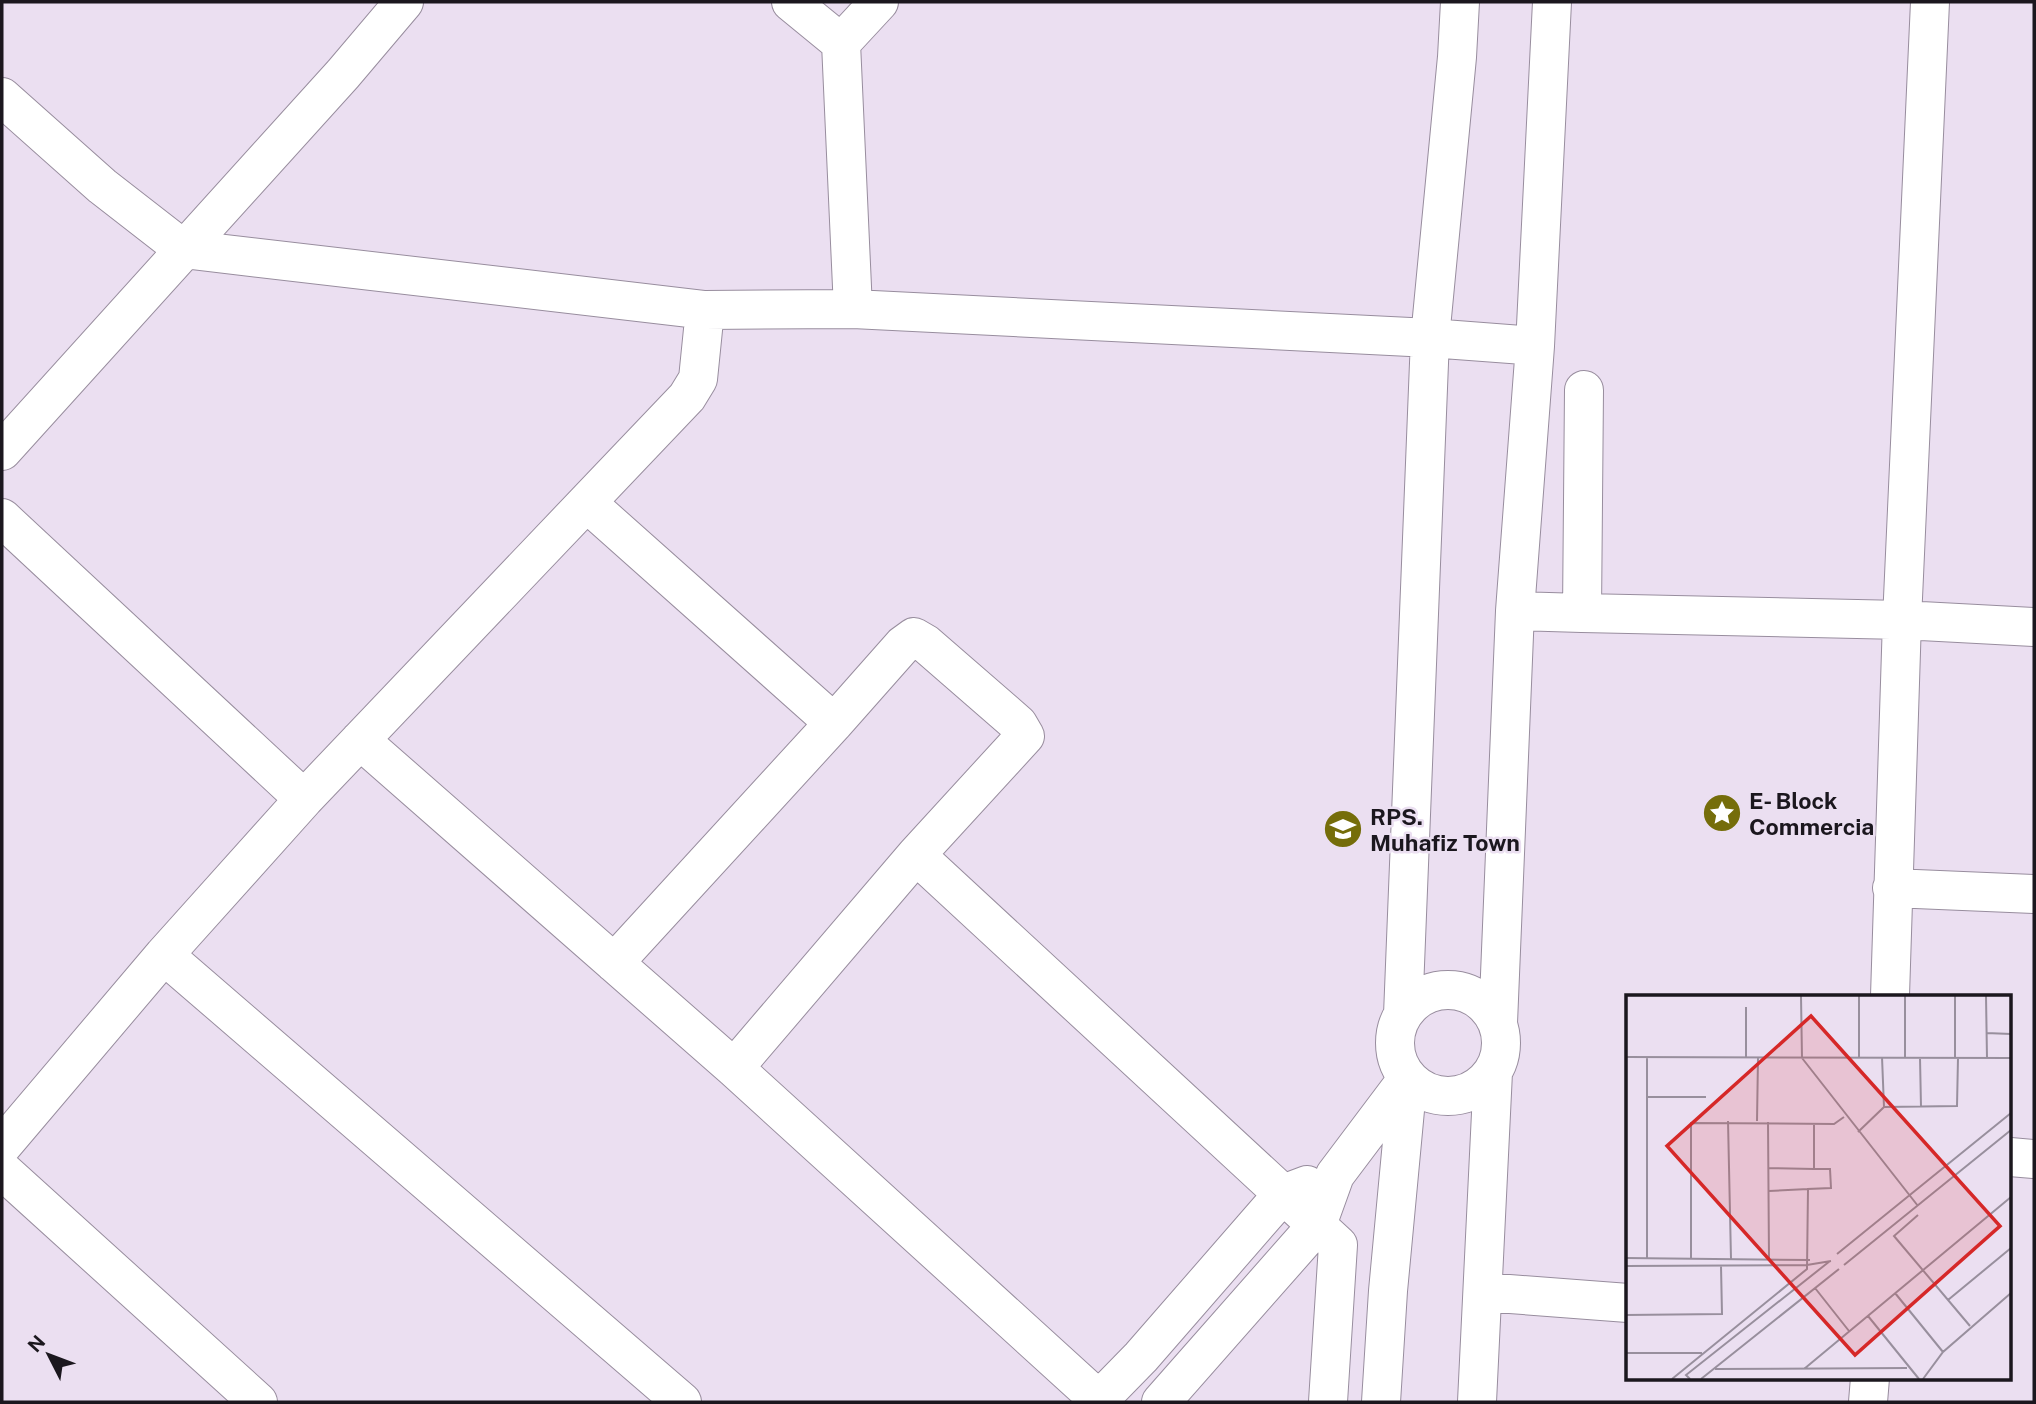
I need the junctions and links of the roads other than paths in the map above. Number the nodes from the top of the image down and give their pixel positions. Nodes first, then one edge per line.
1 (404, 2) edge
2 (790, 2) edge
3 (879, 2) edge
4 (1460, 2) edge
5 (1552, 2) edge
6 (1930, 2) edge
7 (841, 43) junction
8 (2, 97) edge
9 (183, 249) junction
10 (853, 309) junction
11 (705, 310) junction
12 (1430, 338) junction
13 (1535, 346) junction
14 (1584, 390) dead end
15 (2, 451) edge
16 (587, 503) junction
17 (2, 518) edge
18 (1515, 611) junction
19 (1582, 613) junction
20 (1902, 620) junction
21 (2034, 626) edge
22 (834, 723) junction
23 (360, 740) junction
24 (304, 799) junction
25 (916, 855) junction
26 (1892, 888) junction
27 (2034, 894) edge
28 (164, 955) junction
29 (614, 963) junction
30 (1889, 995) edge
31 (1403, 1015) junction
32 (1498, 1023) junction
33 (734, 1068) junction
34 (1493, 1072) junction
35 (1408, 1077) junction
36 (2, 1146) edge
37 (2011, 1157) edge
38 (2034, 1159) edge
39 (2, 1170) edge
40 (1335, 1175) junction
41 (1283, 1194) junction
42 (1317, 1225) junction
43 (1483, 1292) junction
44 (1626, 1303) edge
45 (1141, 1357) junction
46 (1870, 1380) edge
47 (1167, 1395) edge
48 (1098, 1401) edge
49 (258, 1402) edge
50 (682, 1402) edge
51 (1328, 1402) edge
52 (1381, 1402) edge
53 (1477, 1402) edge
54 (1868, 1402) edge

1 - 9 street
2 - 7 street
3 - 7 street
4 - 12 street
5 - 13 street
6 - 20 street
7 - 10 street
8 - 9 street
9 - 11 street
9 - 15 street
10 - 11 street
10 - 12 street
11 - 16 street
12 - 13 street
12 - 31 street
13 - 18 street
14 - 19 street
16 - 22 street
16 - 23 street
17 - 24 street
18 - 19 street
18 - 32 street
19 - 20 street
20 - 21 street
20 - 26 street
22 - 25 street
22 - 29 street
23 - 24 street
23 - 29 street
24 - 28 street
25 - 33 street
25 - 41 street
26 - 27 street
26 - 30 street
28 - 36 street
28 - 50 street
29 - 33 street
31 - 32 street
31 - 35 street
32 - 34 street
33 - 48 street
34 - 35 street
34 - 43 street
35 - 40 street
35 - 52 street
37 - 38 street
39 - 49 street
40 - 41 street
40 - 42 street
41 - 42 street
41 - 45 street
42 - 47 street
42 - 51 street
43 - 44 street
43 - 53 street
45 - 47 street
45 - 48 street
46 - 54 street

